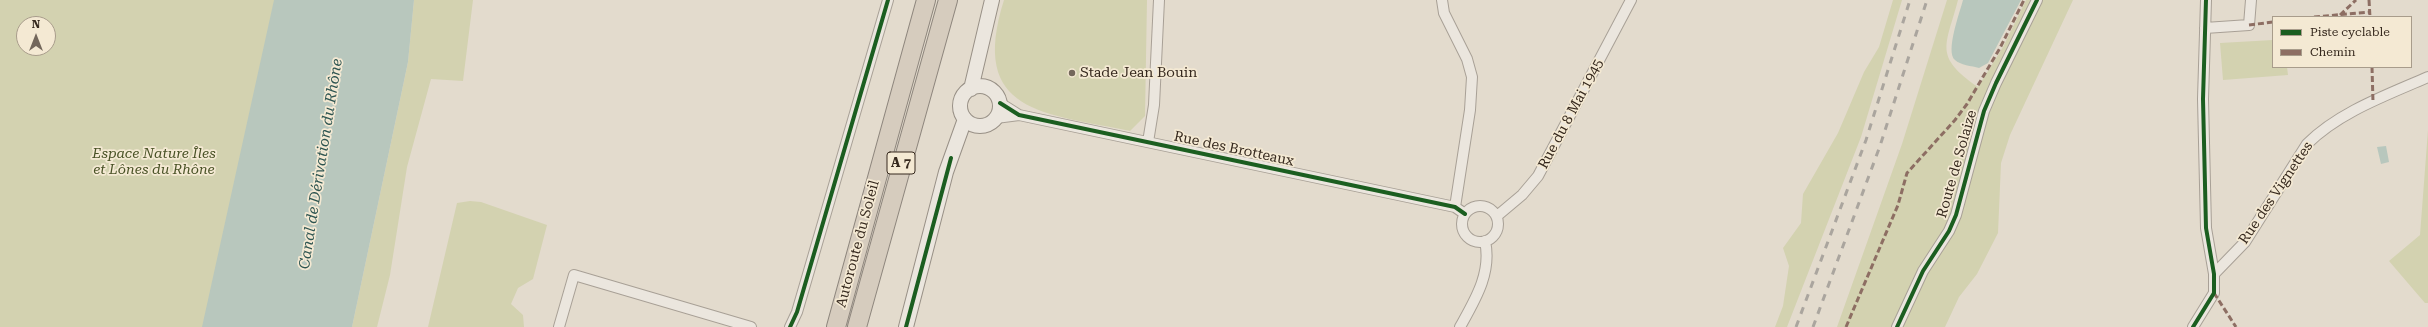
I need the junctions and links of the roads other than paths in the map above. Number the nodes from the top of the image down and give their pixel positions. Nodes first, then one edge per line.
1 (888, 0) edge
2 (926, 0) edge
3 (948, 0) edge
4 (992, 0) edge
5 (1159, 0) edge
6 (1442, 0) edge
7 (1631, 0) edge
8 (2037, 0) edge
9 (2206, 0) edge
10 (2251, 0) edge
11 (2205, 28) junction
12 (981, 46) junction
13 (2428, 77) edge
14 (972, 89) junction
15 (990, 89) junction
16 (1000, 104) junction
17 (1019, 115) junction
18 (965, 118) junction
19 (996, 118) junction
20 (979, 126) junction
21 (1148, 142) junction
22 (951, 158) junction
23 (1456, 207) junction
24 (1465, 214) junction
25 (1497, 216) junction
26 (1485, 241) junction
27 (2214, 274) junction
28 (558, 327) edge
29 (751, 327) edge
30 (790, 327) edge
31 (836, 327) edge
32 (857, 327) edge
33 (906, 327) edge
34 (1460, 327) edge
35 (1897, 327) edge
36 (2193, 327) edge

1 - 30 street
2 - 31 highway, Autoroute du Soleil / A 7
3 - 32 highway, Autoroute du Soleil / A 7
4 - 12 main road
5 - 21 street
6 - 23 street
7 - 25 street, Rue du 8 Mai 1945
8 - 35 street, Route de Solaize
9 - 11 street
10 - 11 street
11 - 27 street
12 - 14 main road
12 - 15 main road
13 - 27 street, Rue des Vignettes
14 - 15 main road
14 - 18 main road
15 - 16 main road
16 - 17 street, Rue des Brotteaux
16 - 19 main road
17 - 19 street, Rue des Brotteaux
17 - 21 street, Rue des Brotteaux
18 - 20 main road
18 - 22 main road
19 - 20 main road
20 - 22 main road
21 - 23 street, Rue des Brotteaux
22 - 33 main road
23 - 24 street, Rue des Brotteaux
24 - 25 street
24 - 26 street
25 - 26 street
26 - 34 street
27 - 36 street
28 - 29 street

